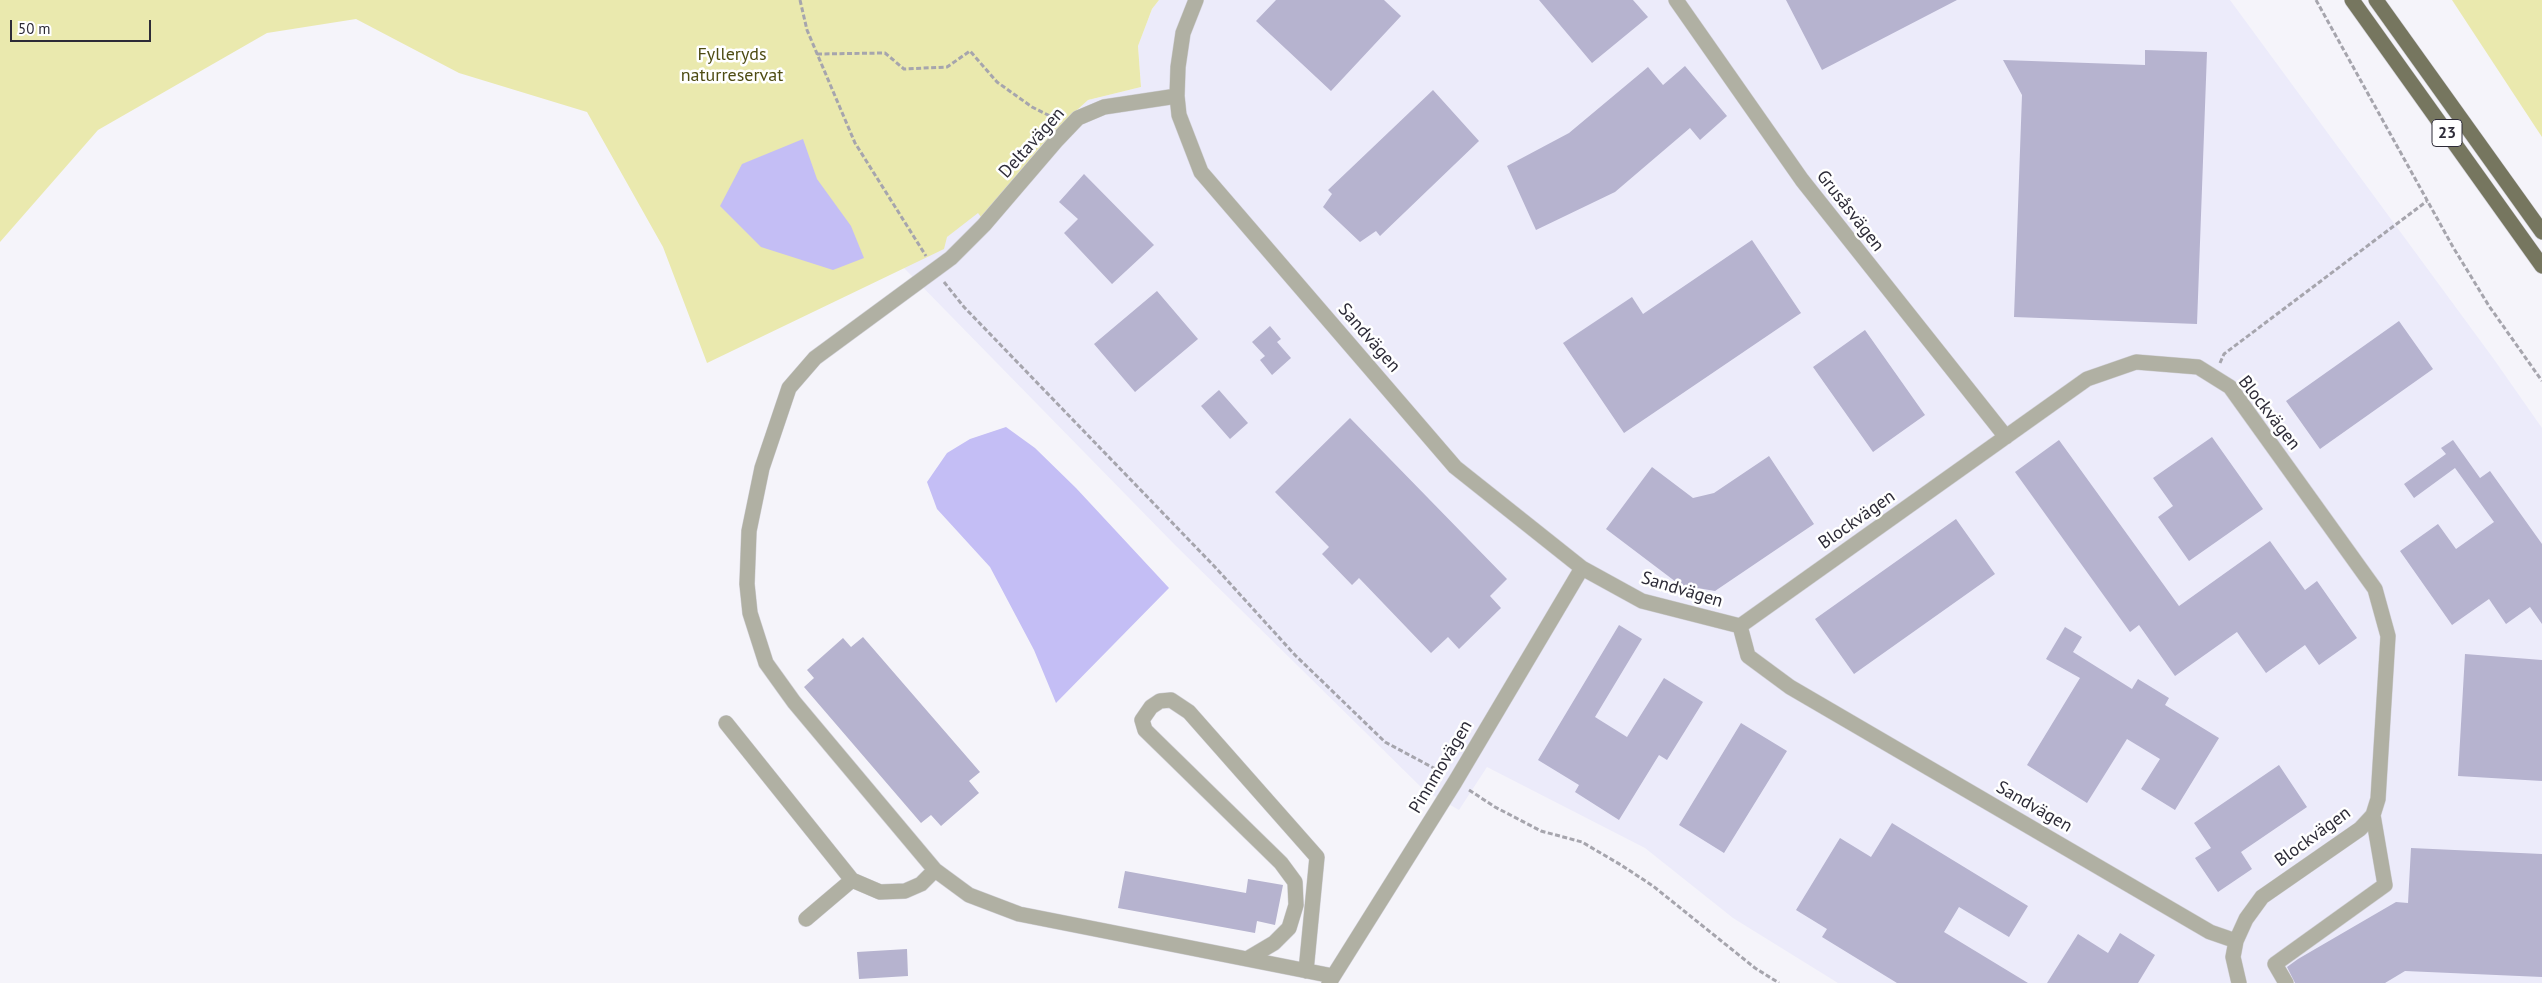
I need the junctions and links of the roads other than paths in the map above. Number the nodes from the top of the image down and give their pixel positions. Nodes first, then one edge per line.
1 (1196, 0) edge
2 (1676, 0) edge
3 (2352, 0) edge
4 (2376, 0) edge
5 (1177, 96) junction
6 (2542, 232) edge
7 (2542, 266) edge
8 (2006, 437) junction
9 (1582, 568) junction
10 (1740, 626) junction
11 (726, 722) dead end
12 (2373, 815) junction
13 (935, 870) junction
14 (852, 880) junction
15 (806, 920) dead end
16 (2236, 941) junction
17 (1247, 959) junction
18 (1306, 971) junction
19 (1331, 980) edge
20 (2239, 983) edge
21 (2286, 983) edge

1 - 5 street
2 - 8 street, Grusåsvägen
3 - 7 main road, 23
4 - 6 main road, 23
5 - 9 street, Sandvägen
5 - 13 street, Deltavägen
8 - 10 street, Blockvägen
8 - 12 street, Blockvägen
9 - 10 street, Sandvägen
9 - 19 street, Pinnmovägen
10 - 16 street, Sandvägen
11 - 14 street
12 - 16 street, Blockvägen
12 - 21 street
13 - 14 street
13 - 17 street, Deltavägen
14 - 15 street
16 - 20 street
17 - 18 street, Deltavägen
17 - 18 street
18 - 19 street, Deltavägen

